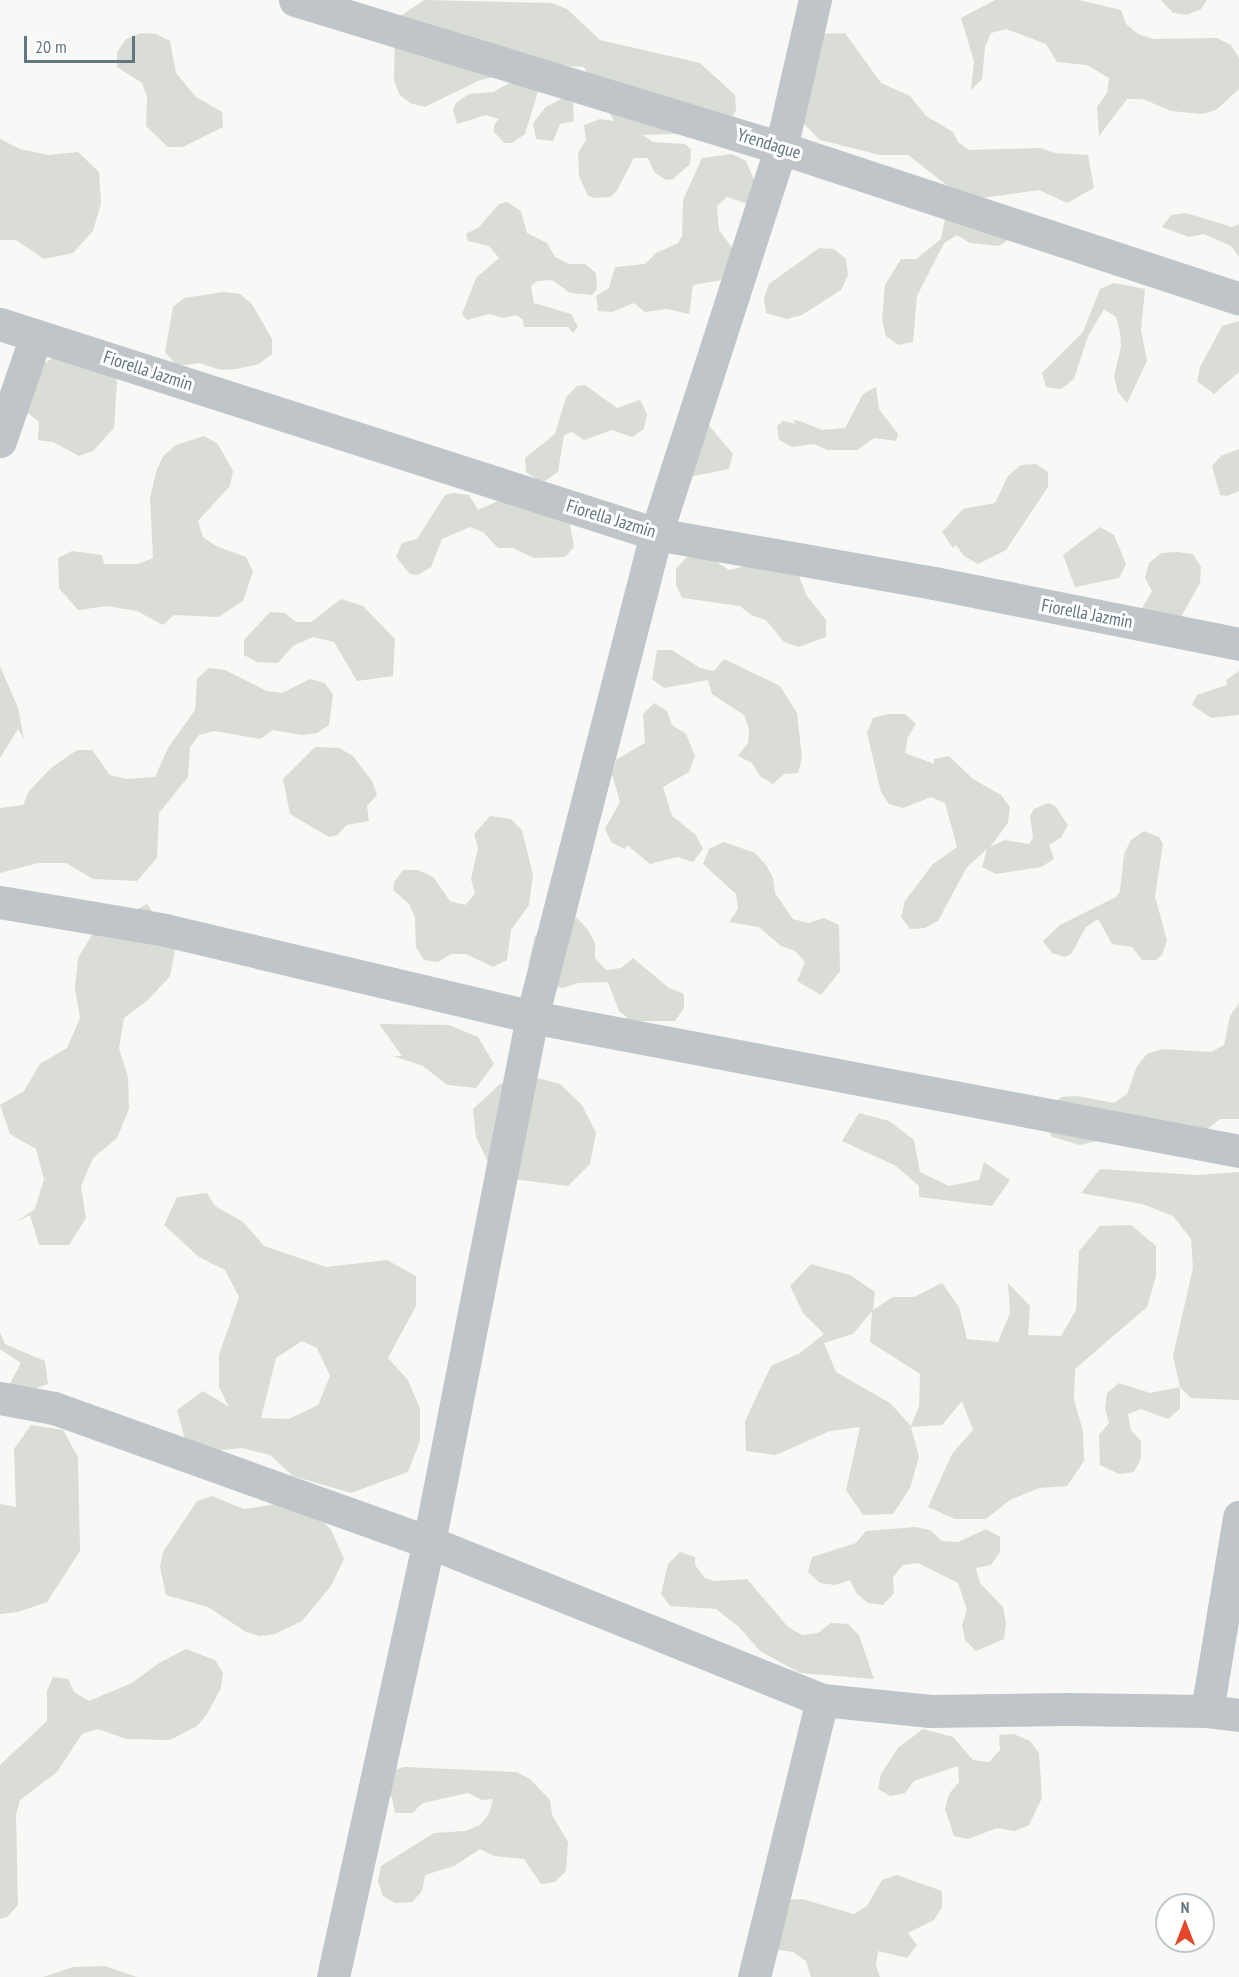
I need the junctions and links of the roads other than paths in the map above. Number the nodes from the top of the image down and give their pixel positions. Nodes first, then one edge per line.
1 (295, 0) edge
2 (815, 0) edge
3 (782, 148) junction
4 (1239, 299) edge
5 (0, 324) edge
6 (36, 336) junction
7 (0, 441) edge
8 (656, 534) junction
9 (1239, 644) edge
10 (0, 902) edge
11 (532, 1017) junction
12 (1239, 1151) edge
13 (0, 1398) edge
14 (1239, 1516) edge
15 (429, 1542) junction
16 (822, 1700) junction
17 (1207, 1711) junction
18 (1239, 1715) edge
19 (333, 1977) edge
20 (754, 1977) edge

1 - 3 street, Yrendague
2 - 3 street
3 - 4 street, Yrendague
3 - 8 street
5 - 6 street, Fiorella Jazmin
6 - 7 street
6 - 8 street, Fiorella Jazmin
8 - 9 street, Fiorella Jazmin
8 - 11 street
10 - 11 street
11 - 12 street
11 - 15 street
13 - 15 street
14 - 17 street
15 - 16 street
15 - 19 street
16 - 17 street
16 - 20 street
17 - 18 street

